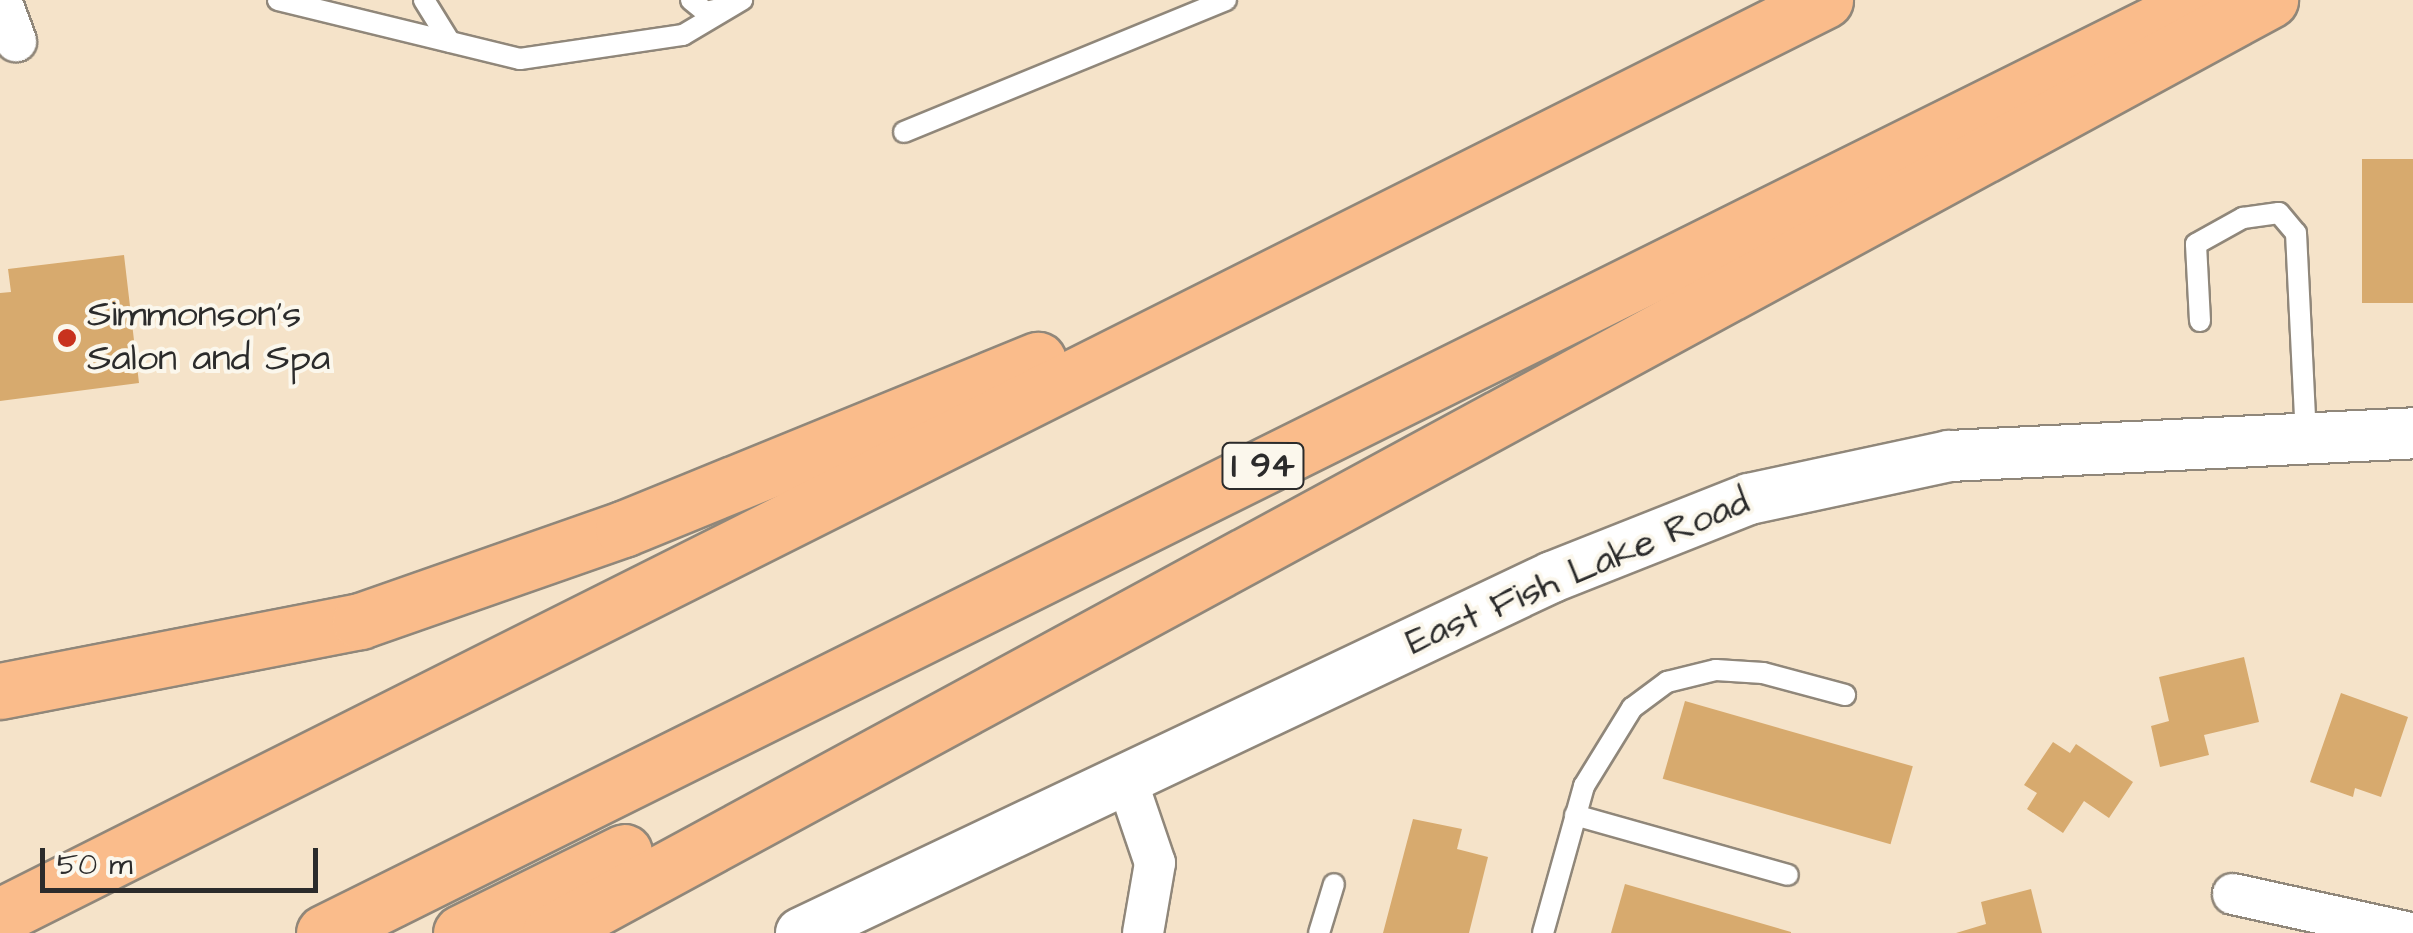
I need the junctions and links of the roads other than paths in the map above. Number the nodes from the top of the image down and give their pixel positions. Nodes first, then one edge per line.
1 (1, 0) edge
2 (278, 0) edge
3 (424, 0) edge
4 (690, 0) edge
5 (1226, 0) edge
6 (1825, 0) edge
7 (2203, 0) edge
8 (2270, 0) edge
9 (740, 2) edge
10 (450, 42) junction
11 (8, 43) edge
12 (904, 132) dead end
13 (1389, 218) junction
14 (2200, 321) dead end
15 (2413, 433) edge
16 (2306, 437) junction
17 (0, 691) edge
18 (1845, 695) dead end
19 (982, 698) junction
20 (1125, 775) junction
21 (1575, 816) junction
22 (1788, 875) dead end
23 (1334, 884) dead end
24 (2233, 894) dead end
25 (0, 916) edge
26 (324, 933) edge
27 (460, 933) edge
28 (550, 933) edge
29 (801, 933) edge
30 (1143, 933) edge
31 (1319, 933) edge
32 (1542, 933) edge
33 (2411, 933) edge

1 - 11 street
2 - 10 lane
3 - 10 lane
4 - 9 lane
5 - 12 lane
6 - 13 highway
7 - 26 highway, I 94
8 - 19 highway
9 - 10 lane
13 - 17 highway
13 - 25 highway
14 - 16 lane
15 - 16 street, East Fish Lake Road
16 - 20 street, East Fish Lake Road
18 - 21 lane
19 - 27 highway
19 - 28 highway
20 - 29 street, East Fish Lake Road
20 - 30 street
21 - 22 lane
21 - 32 lane
23 - 31 lane
24 - 33 street

